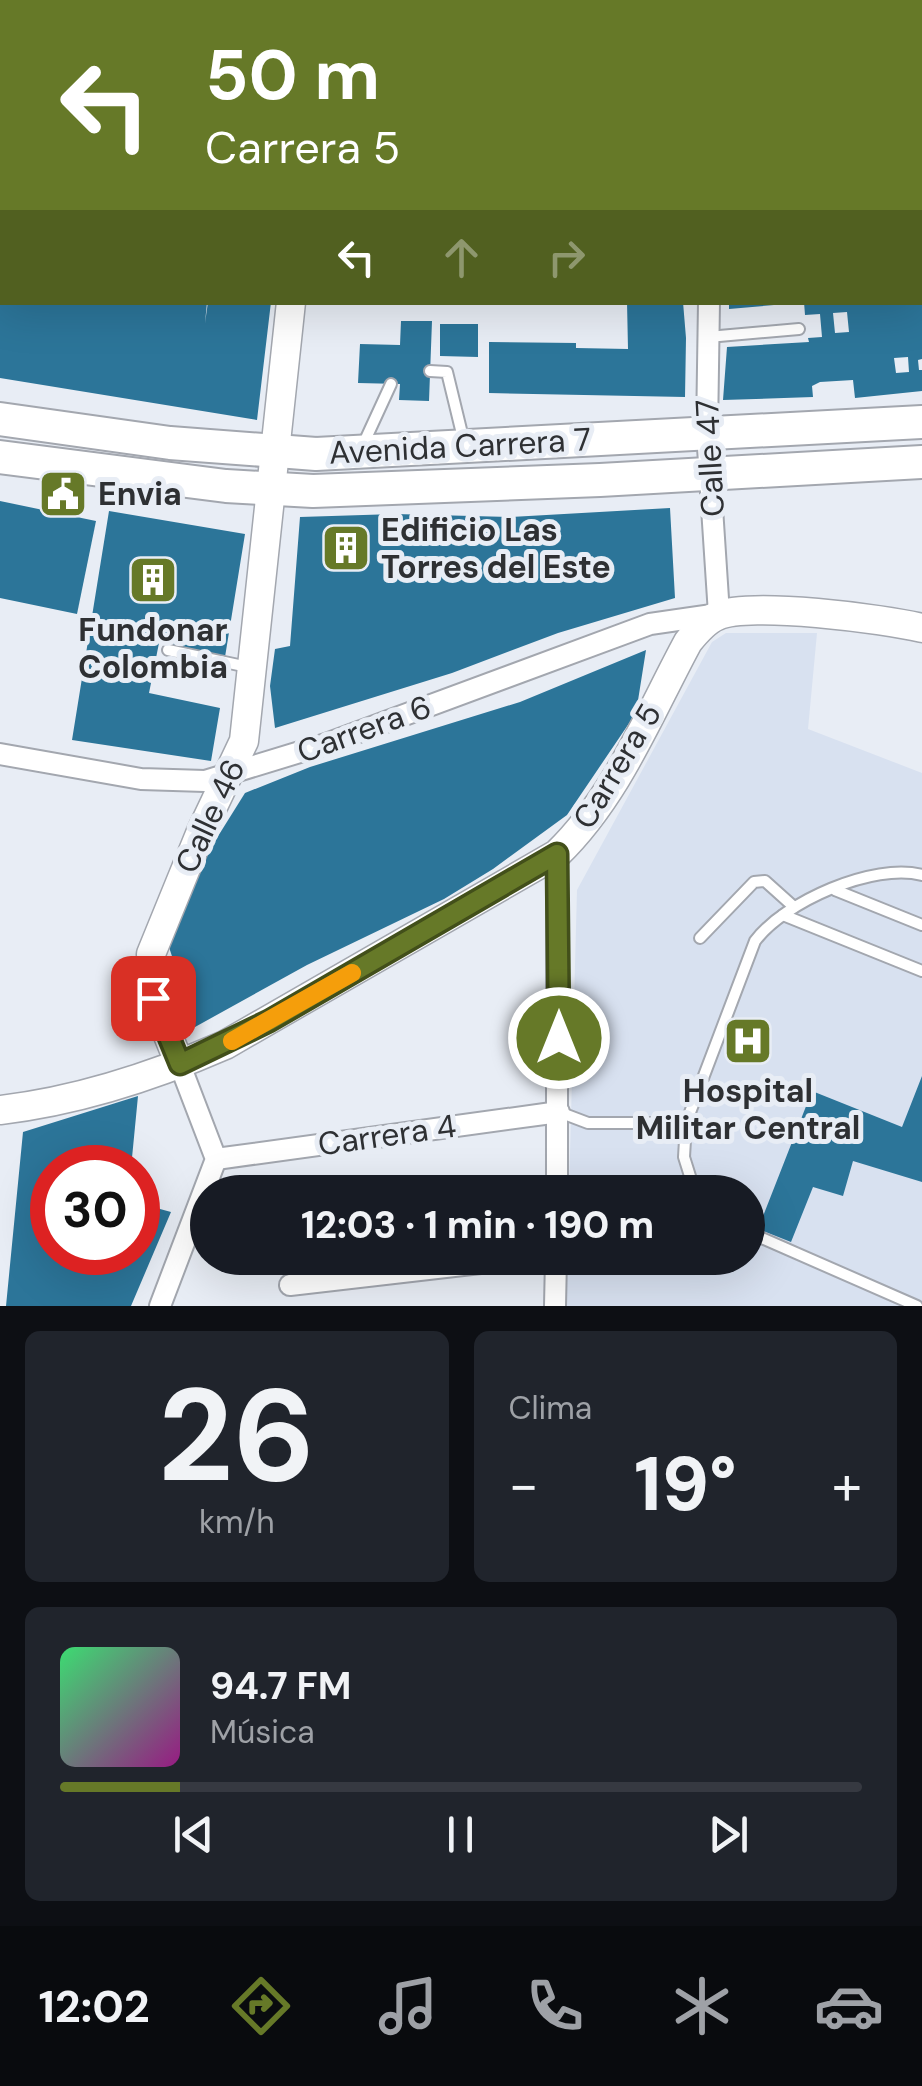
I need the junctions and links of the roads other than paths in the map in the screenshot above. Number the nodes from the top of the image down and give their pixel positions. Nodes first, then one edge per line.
1 (291, 305) edge
2 (709, 305) edge
3 (799, 329) dead end
4 (707, 337) junction
5 (430, 372) dead end
6 (391, 384) dead end
7 (0, 419) edge
8 (922, 422) edge
9 (708, 432) junction
10 (465, 448) junction
11 (275, 451) junction
12 (360, 453) junction
13 (0, 457) edge
14 (922, 462) edge
15 (710, 473) junction
16 (271, 490) junction
17 (719, 614) junction
18 (922, 628) edge
19 (168, 650) dead end
20 (254, 668) junction
21 (0, 754) edge
22 (230, 776) junction
23 (557, 854) junction
24 (922, 874) edge
25 (834, 890) junction
26 (794, 907) junction
27 (783, 914) junction
28 (922, 925) edge
29 (700, 938) dead end
30 (922, 972) edge
31 (180, 1064) junction
32 (0, 1110) edge
33 (559, 1112) junction
34 (686, 1124) junction
35 (216, 1159) junction
36 (557, 1175) edge
37 (690, 1175) edge
38 (765, 1239) edge
39 (377, 1275) edge
40 (556, 1275) edge
41 (290, 1285) dead end
42 (160, 1306) edge
43 (555, 1306) edge
44 (917, 1306) edge

1 - 11 street, Calle 46
2 - 4 street, Calle 47
3 - 4 lane
4 - 9 street, Calle 47
5 - 10 lane
6 - 12 lane
7 - 11 main road, Avenida Carrera 7
8 - 9 main road, Avenida Carrera 7
9 - 10 main road, Avenida Carrera 7
9 - 15 street, Calle 47
10 - 12 main road, Avenida Carrera 7
11 - 12 main road, Avenida Carrera 7
11 - 16 street, Calle 46
13 - 16 main road, Avenida Carrera 7
14 - 15 main road, Avenida Carrera 7
15 - 16 main road, Avenida Carrera 7
15 - 17 street, Calle 47
16 - 20 street, Calle 46
17 - 18 street
17 - 22 street, Carrera 6
17 - 23 street, Carrera 5
19 - 20 lane
20 - 22 street, Calle 46
21 - 22 street, Carrera 6
22 - 31 street, Calle 46
23 - 31 street, Carrera 5
23 - 33 street
24 - 25 lane
25 - 26 lane
25 - 28 lane
26 - 27 lane
26 - 29 lane
27 - 30 lane
27 - 34 lane
31 - 32 street, Carrera 5
31 - 35 street, Calle 46
33 - 34 lane
33 - 35 street, Carrera 4
33 - 36 street
34 - 37 lane
35 - 42 street
38 - 44 lane
39 - 41 street
40 - 43 street

